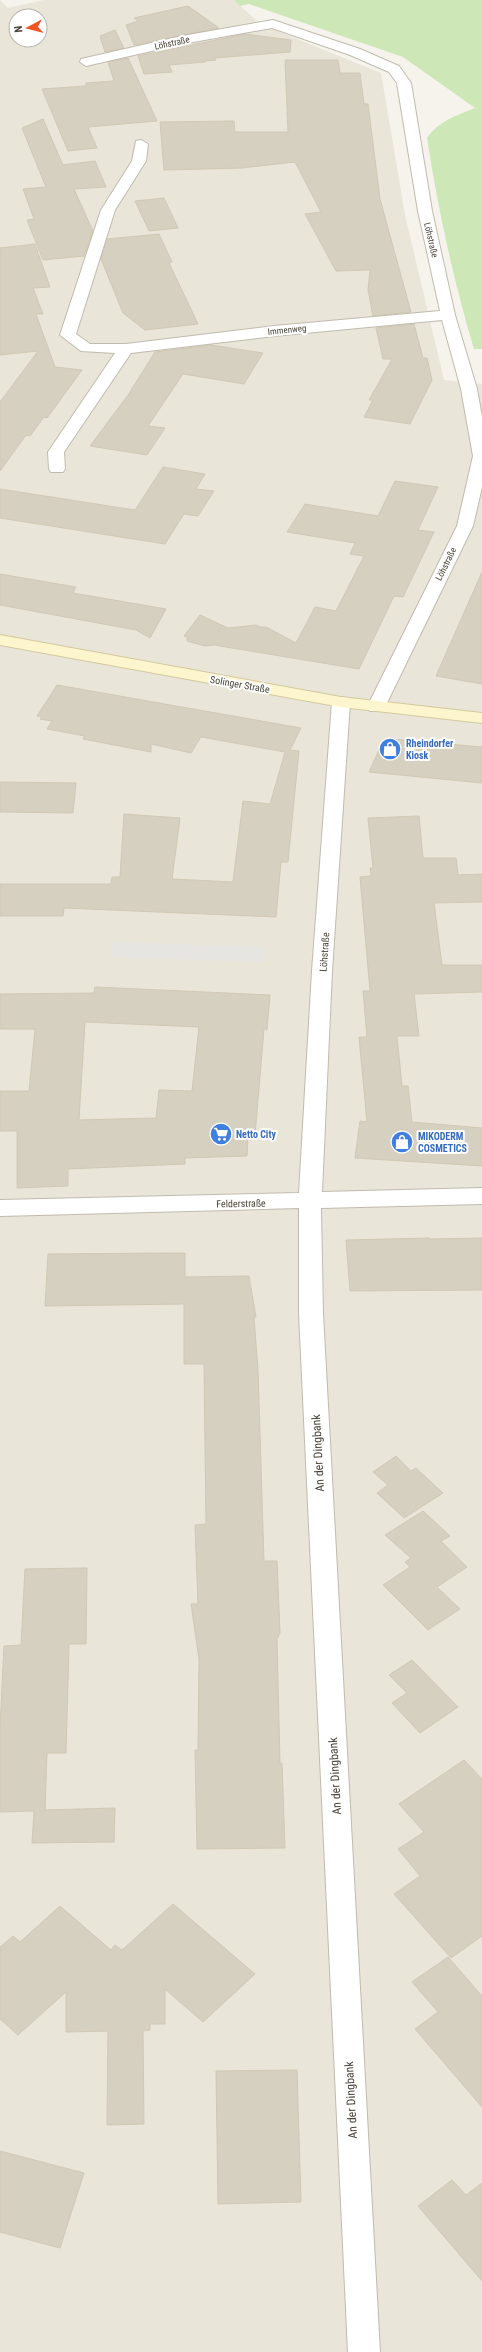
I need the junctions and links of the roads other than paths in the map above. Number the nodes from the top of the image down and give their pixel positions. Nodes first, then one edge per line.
1 (86, 62) dead end
2 (141, 144) dead end
3 (448, 315) junction
4 (126, 349) junction
5 (475, 390) edge
6 (57, 469) dead end
7 (0, 640) edge
8 (341, 702) junction
9 (376, 707) junction
10 (482, 718) edge
11 (482, 1196) edge
12 (310, 1201) junction
13 (0, 1208) edge
14 (364, 2352) edge

1 - 3 street, Löhstraße
2 - 4 street, Immenweg
3 - 4 street, Immenweg
3 - 5 street, Löhstraße
4 - 6 street
5 - 9 street, Löhstraße
7 - 8 main road, Solinger Straße
8 - 9 main road, Solinger Straße
8 - 12 street, Löhstraße
9 - 10 main road, Solinger Straße
11 - 12 street, Felderstraße
12 - 13 street, Felderstraße
12 - 14 street, An der Dingbank

